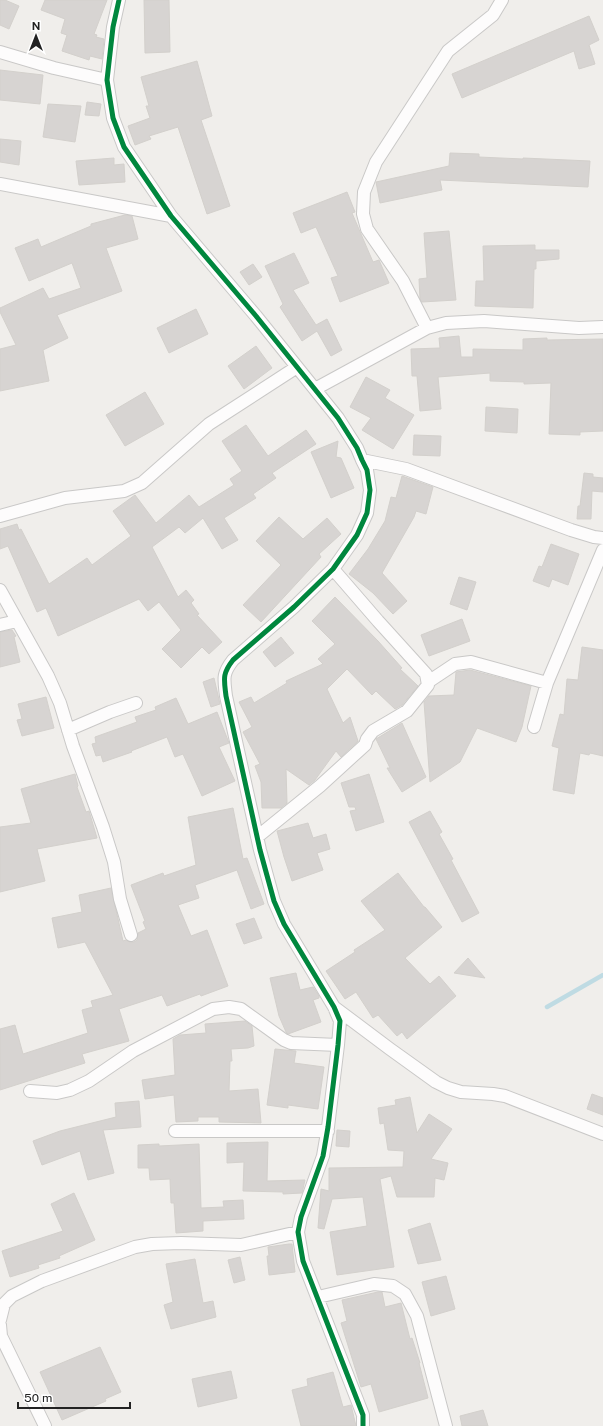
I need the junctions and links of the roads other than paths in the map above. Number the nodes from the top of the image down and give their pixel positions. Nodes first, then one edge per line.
1 (119, 0) edge
2 (502, 0) edge
3 (0, 52) edge
4 (107, 80) junction
5 (0, 184) edge
6 (171, 216) junction
7 (603, 327) edge
8 (427, 328) junction
9 (297, 367) junction
10 (315, 389) junction
11 (362, 460) junction
12 (0, 516) edge
13 (603, 538) edge
14 (603, 550) edge
15 (333, 569) junction
16 (0, 590) edge
17 (17, 621) junction
18 (0, 625) edge
19 (428, 682) junction
20 (547, 683) junction
21 (136, 703) dead end
22 (534, 727) dead end
23 (68, 730) junction
24 (257, 837) junction
25 (132, 935) dead end
26 (334, 1007) junction
27 (338, 1045) junction
28 (30, 1090) dead end
29 (175, 1131) dead end
30 (328, 1131) junction
31 (603, 1134) edge
32 (298, 1232) junction
33 (318, 1297) junction
34 (0, 1320) edge
35 (0, 1325) edge
36 (45, 1426) edge
37 (363, 1426) edge
38 (446, 1426) edge

1 - 4 street
2 - 8 street
3 - 4 street
4 - 6 street
5 - 6 street
6 - 9 street
7 - 8 street
8 - 10 street
9 - 10 street
9 - 12 street
10 - 11 street
11 - 13 street
11 - 15 street
14 - 20 street
15 - 19 street
15 - 24 street
16 - 17 street
17 - 18 street
17 - 23 street
19 - 20 street
19 - 24 street
20 - 22 street
21 - 23 street
23 - 25 street
24 - 26 street
26 - 27 street
26 - 31 street
27 - 28 street
27 - 30 street
29 - 30 street
30 - 32 street
32 - 33 street
32 - 34 street
33 - 37 street
33 - 38 street
35 - 36 street

